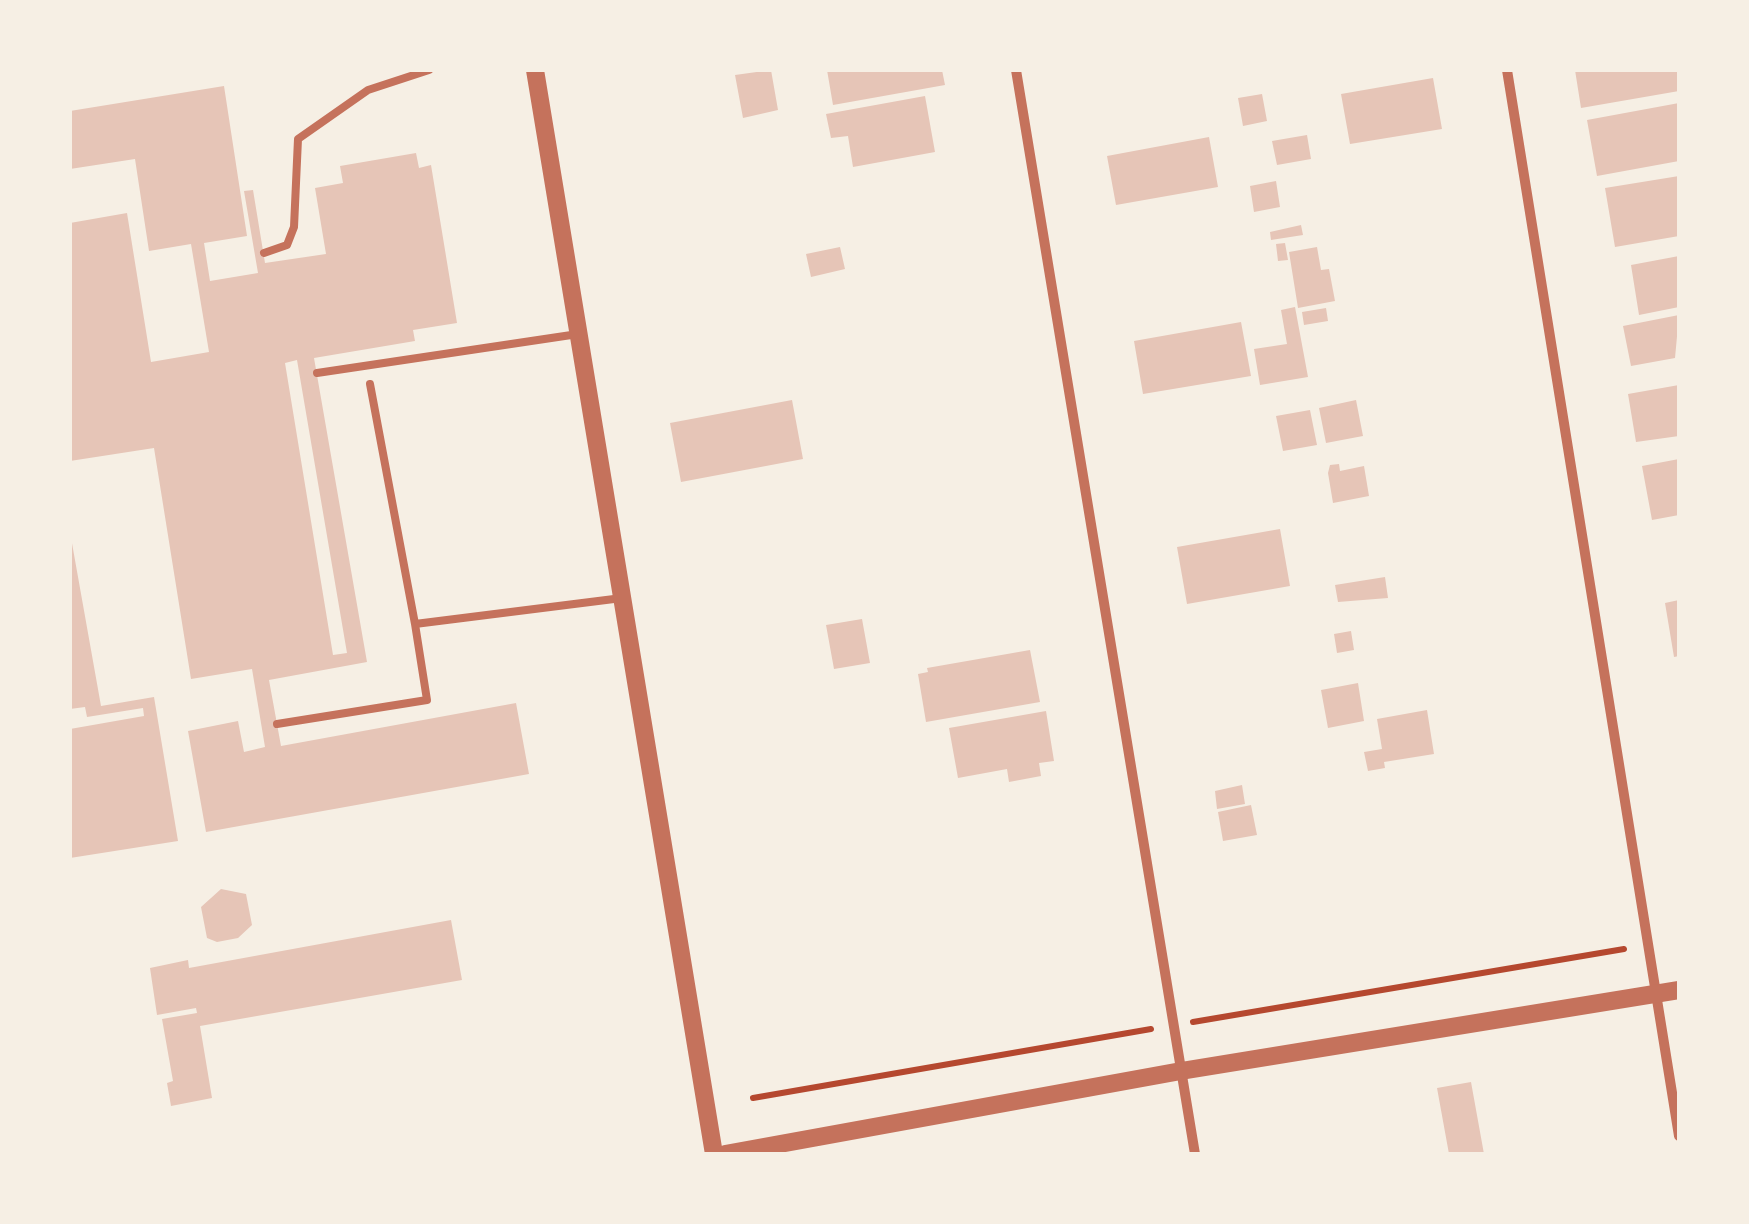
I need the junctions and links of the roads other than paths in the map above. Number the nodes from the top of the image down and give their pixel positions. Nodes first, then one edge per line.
1 (429, 70) edge
2 (535, 70) edge
3 (1016, 70) edge
4 (1507, 70) edge
5 (264, 253) dead end
6 (578, 334) junction
7 (317, 374) dead end
8 (370, 384) dead end
9 (622, 598) junction
10 (415, 624) junction
11 (277, 724) dead end
12 (1679, 990) edge
13 (1656, 994) junction
14 (1181, 1071) junction
15 (1679, 1136) edge
16 (714, 1154) edge
17 (725, 1154) edge
18 (1194, 1154) edge

1 - 5 lane
2 - 6 street
3 - 14 street
4 - 13 street
6 - 7 lane
6 - 9 street
8 - 10 lane
9 - 10 lane
9 - 16 street
10 - 11 lane
12 - 13 street
13 - 14 street
13 - 15 street
14 - 17 street
14 - 18 street

